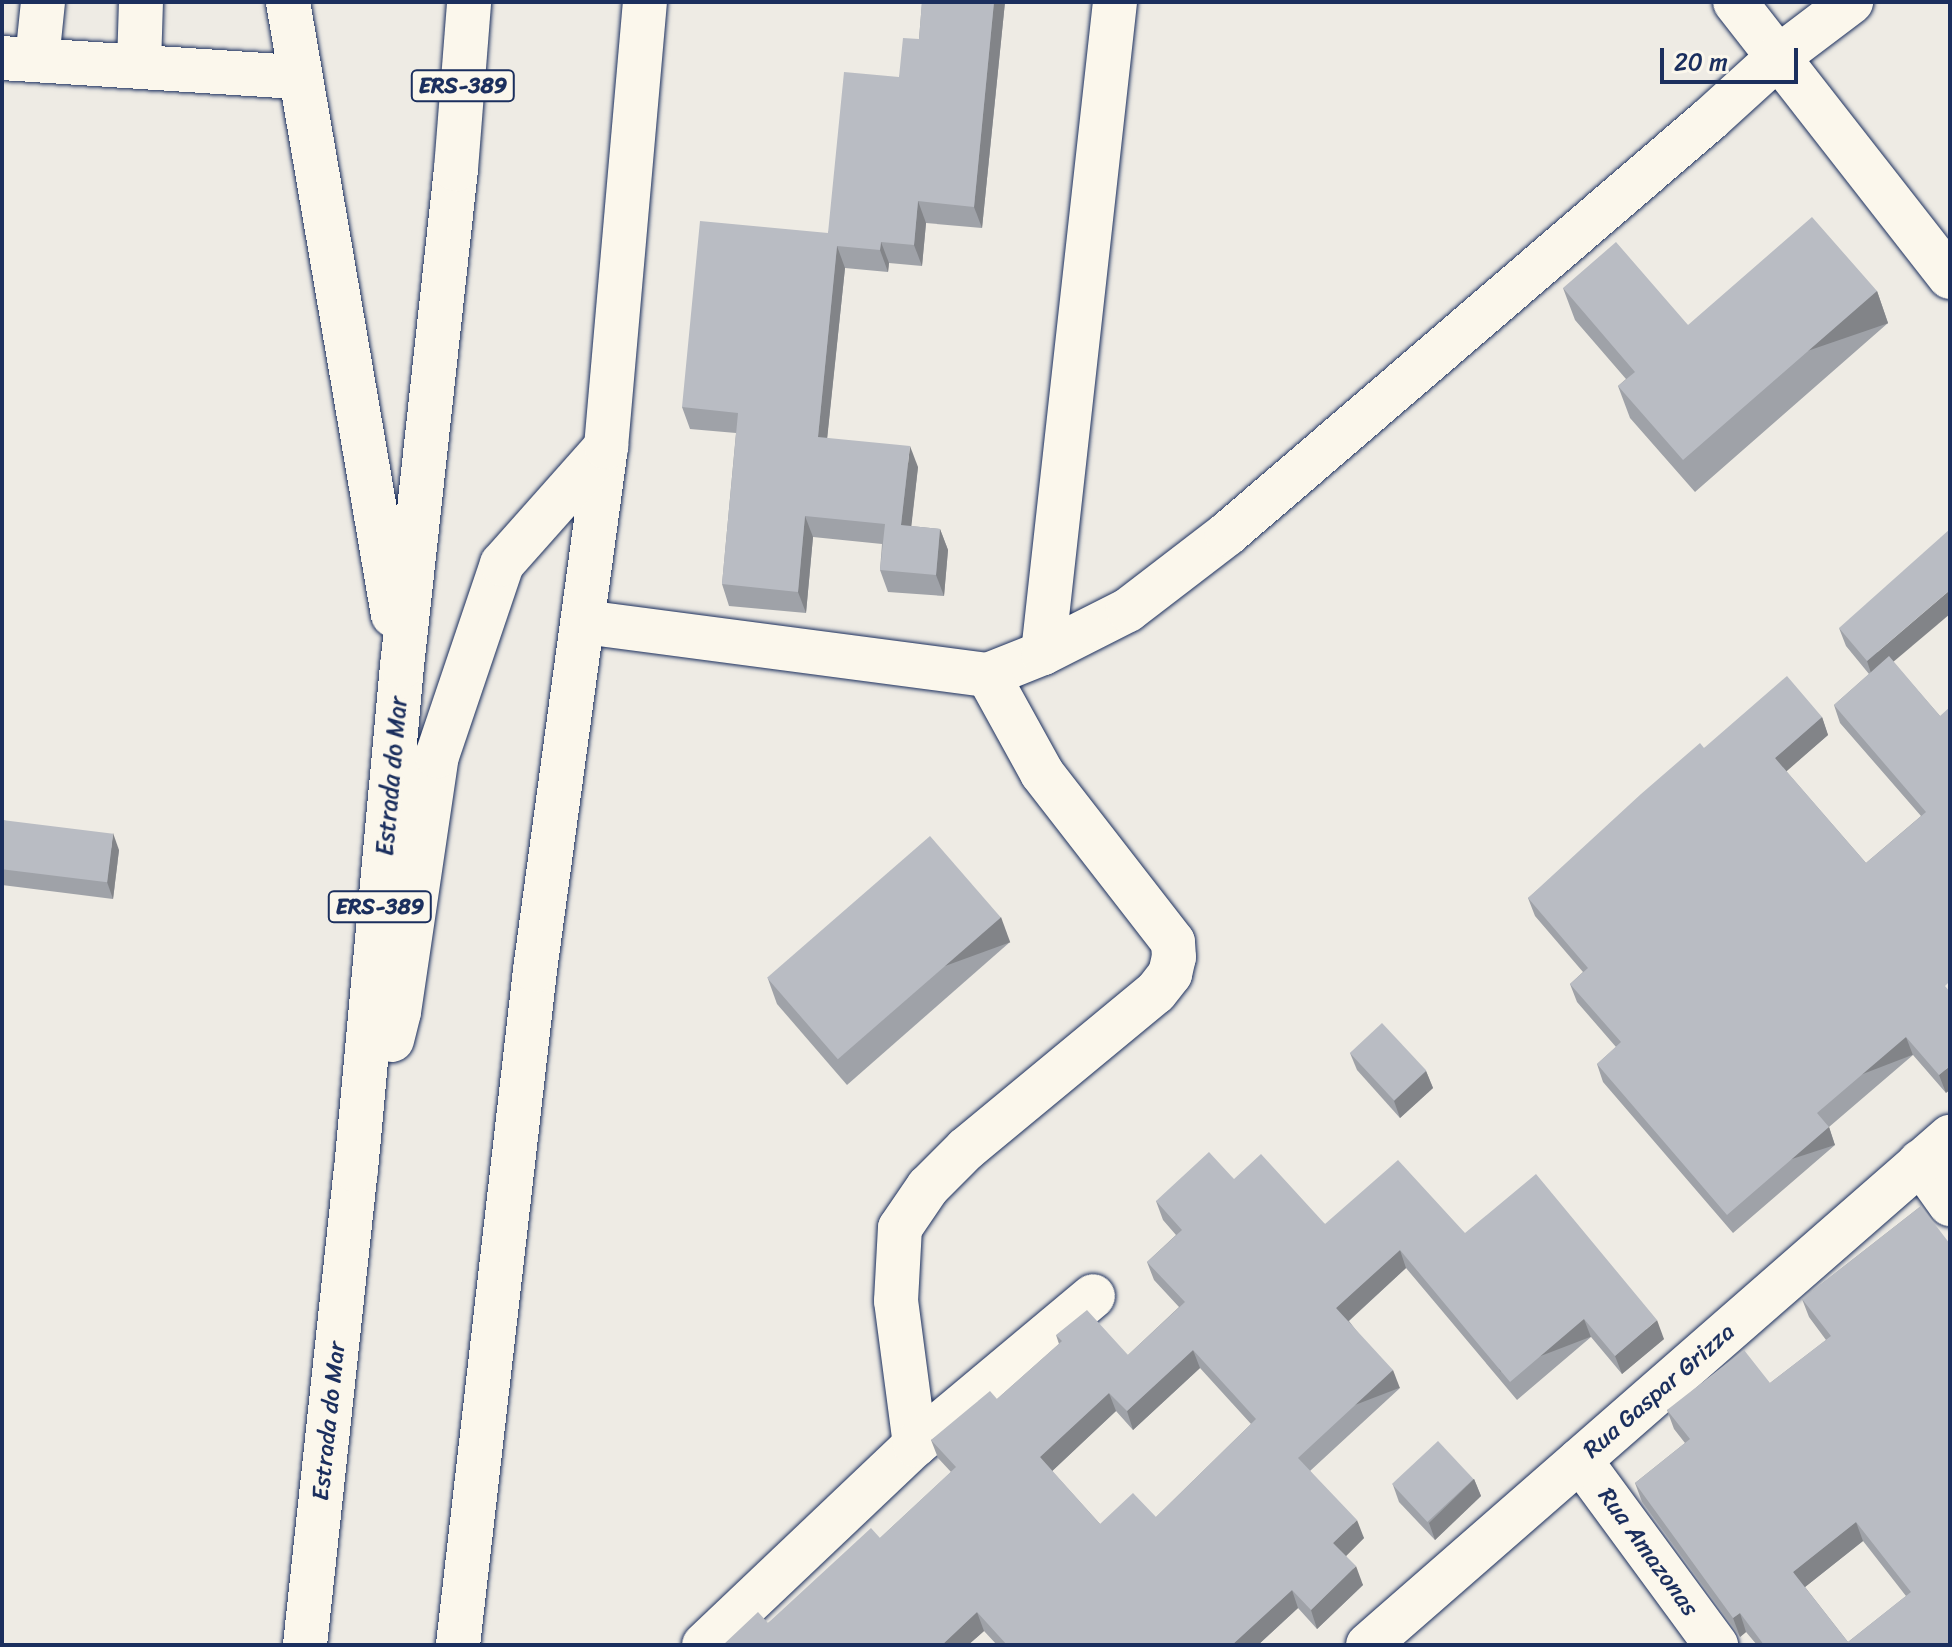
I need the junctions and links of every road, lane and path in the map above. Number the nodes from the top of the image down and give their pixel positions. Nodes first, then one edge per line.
1 (43, 2) edge
2 (141, 2) edge
3 (288, 2) edge
4 (469, 2) edge
5 (645, 2) edge
6 (1115, 2) edge
7 (1735, 2) edge
8 (1851, 2) edge
9 (1777, 58) junction
10 (20, 59) edge
11 (139, 65) junction
12 (299, 77) junction
13 (1950, 277) edge
14 (606, 447) junction
15 (584, 622) junction
16 (1043, 653) junction
17 (402, 666) junction
18 (988, 675) junction
19 (1935, 1149) edge
20 (356, 1170) junction
21 (1950, 1204) edge
22 (1093, 1296) dead end
23 (915, 1445) junction
24 (1580, 1460) junction
25 (305, 1645) edge
26 (458, 1645) edge
27 (704, 1645) edge
28 (1368, 1645) edge
29 (1716, 1645) edge

1 - 10 street
2 - 11 street
3 - 12 street
4 - 17 street, Estrada do Mar / ERS-389
5 - 14 street
6 - 16 street
7 - 9 street
8 - 9 street
9 - 13 street
9 - 16 street
10 - 11 street
11 - 12 street
12 - 17 street
14 - 15 street
14 - 20 street
15 - 18 street
15 - 26 street
16 - 18 street
17 - 20 street, Estrada do Mar / ERS-389
18 - 23 street
19 - 21 street
19 - 24 street, Rua Gaspar Grizza
20 - 25 street, Estrada do Mar / ERS-389
22 - 23 street
23 - 27 street
24 - 28 street, Rua Gaspar Grizza
24 - 29 street, Rua Amazonas

